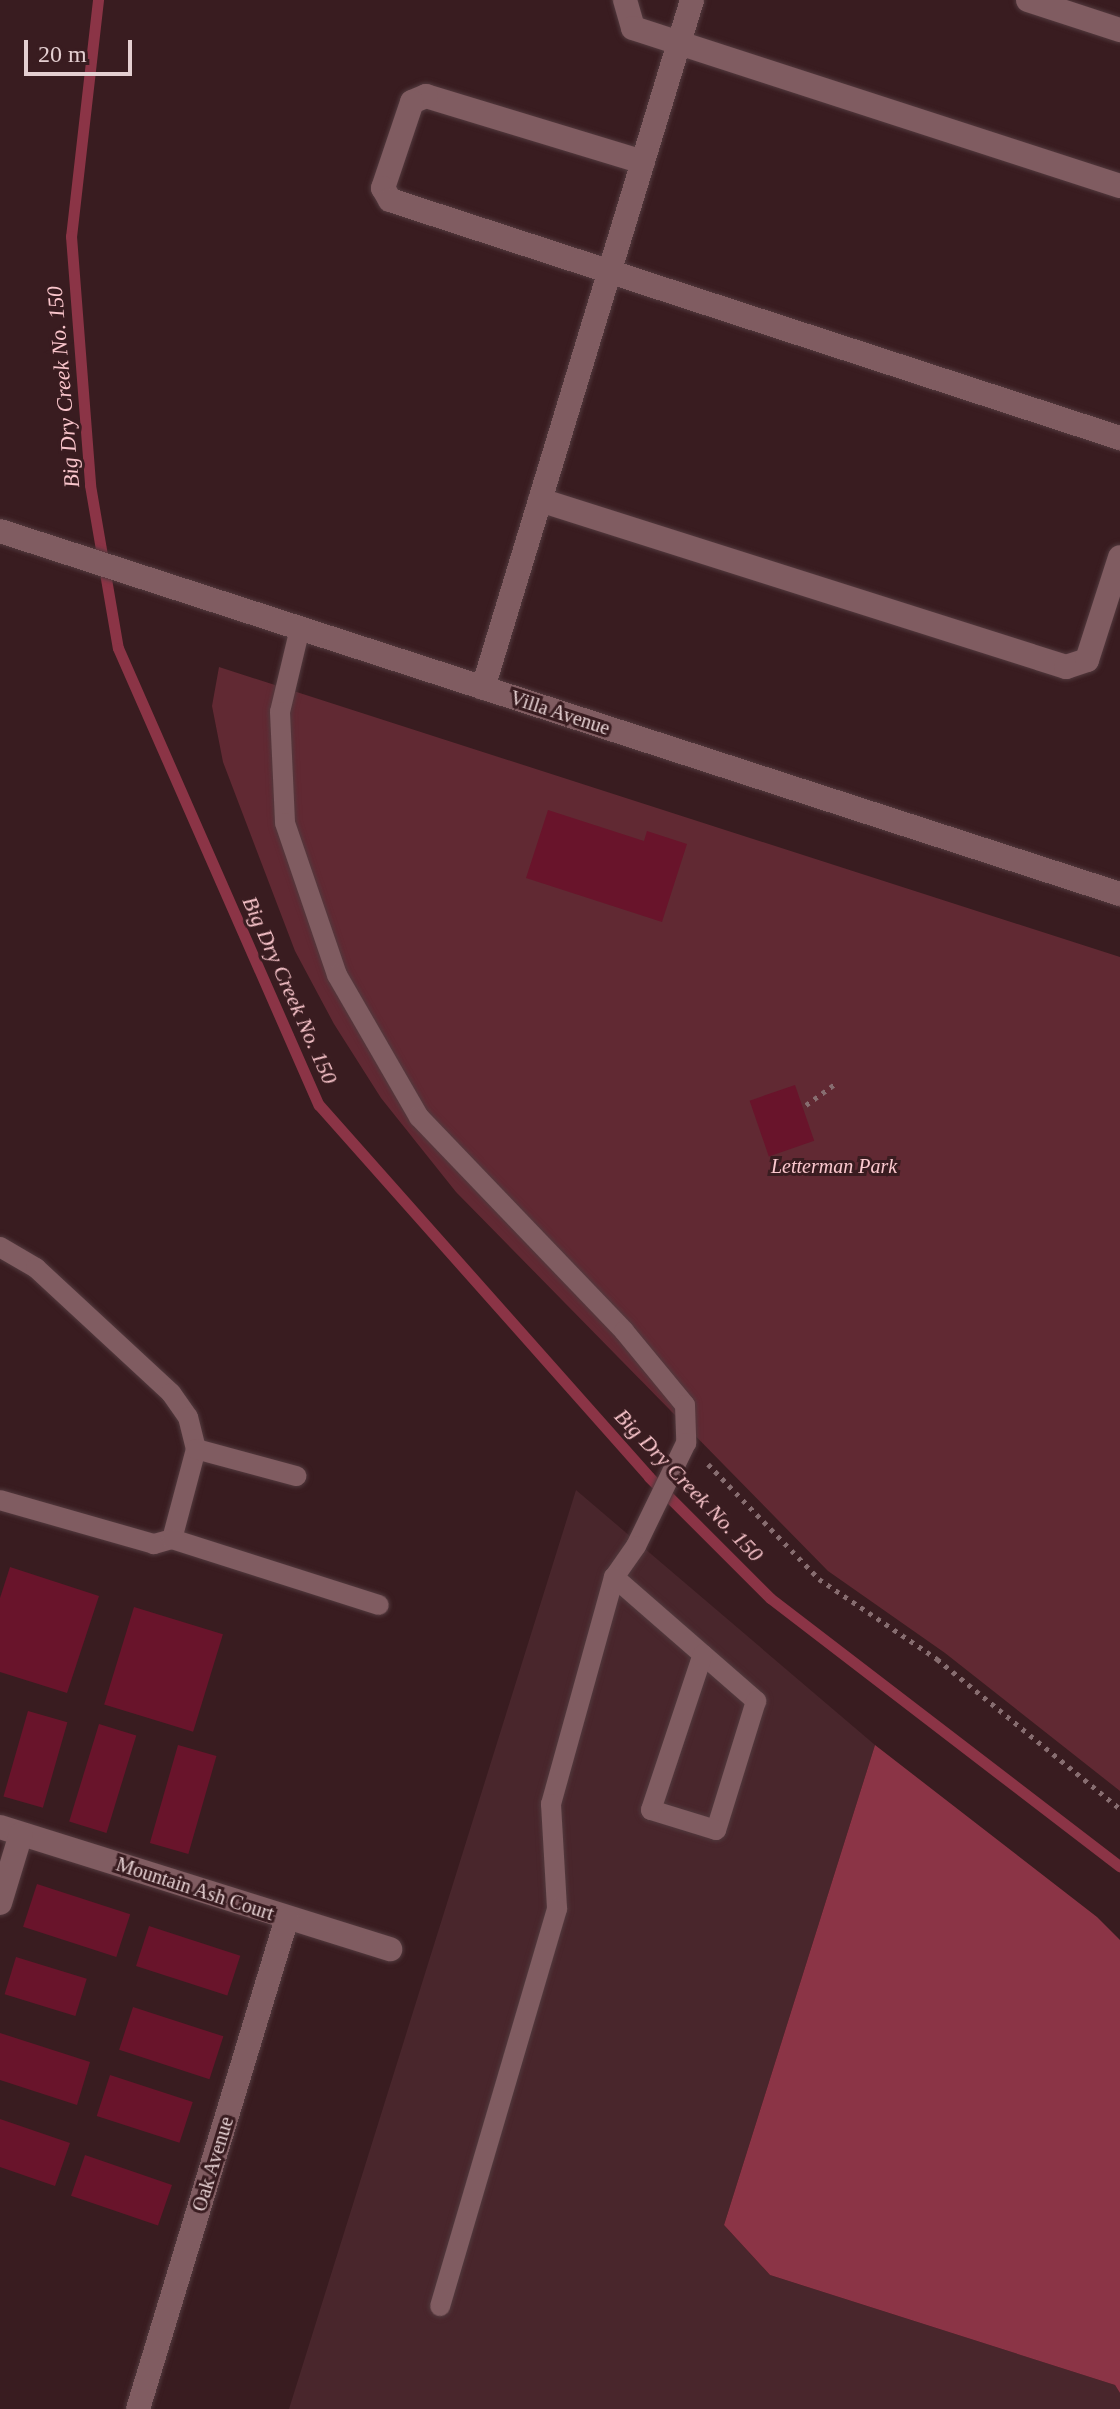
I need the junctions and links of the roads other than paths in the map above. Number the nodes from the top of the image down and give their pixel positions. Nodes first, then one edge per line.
1 (625, 0) edge
2 (692, 0) edge
3 (1028, 0) edge
4 (1120, 30) edge
5 (679, 43) junction
6 (643, 162) junction
7 (1120, 186) edge
8 (609, 272) junction
9 (1120, 438) edge
10 (540, 500) junction
11 (0, 531) edge
12 (1120, 557) edge
13 (300, 628) junction
14 (483, 688) junction
15 (1120, 894) edge
16 (0, 1247) edge
17 (196, 1449) junction
18 (296, 1476) dead end
19 (0, 1500) edge
20 (172, 1539) junction
21 (614, 1577) junction
22 (379, 1605) dead end
23 (703, 1654) junction
24 (11, 1830) edge
25 (0, 1903) edge
26 (287, 1918) junction
27 (390, 1949) dead end
28 (440, 2306) dead end
29 (138, 2409) edge

1 - 5 street
2 - 5 street
3 - 4 street
5 - 6 street
5 - 7 street
6 - 8 street
6 - 8 street
8 - 9 street
8 - 10 street
10 - 12 street
10 - 14 street
11 - 13 street, Villa Avenue
13 - 14 street, Villa Avenue
13 - 21 lane
14 - 15 street, Villa Avenue
16 - 17 lane
17 - 18 lane
17 - 20 lane
19 - 20 lane
20 - 22 lane
21 - 23 lane
21 - 28 lane
23 - 23 lane
24 - 25 street
24 - 26 street, Mountain Ash Court
26 - 27 street, Mountain Ash Court
26 - 29 street, Oak Avenue

